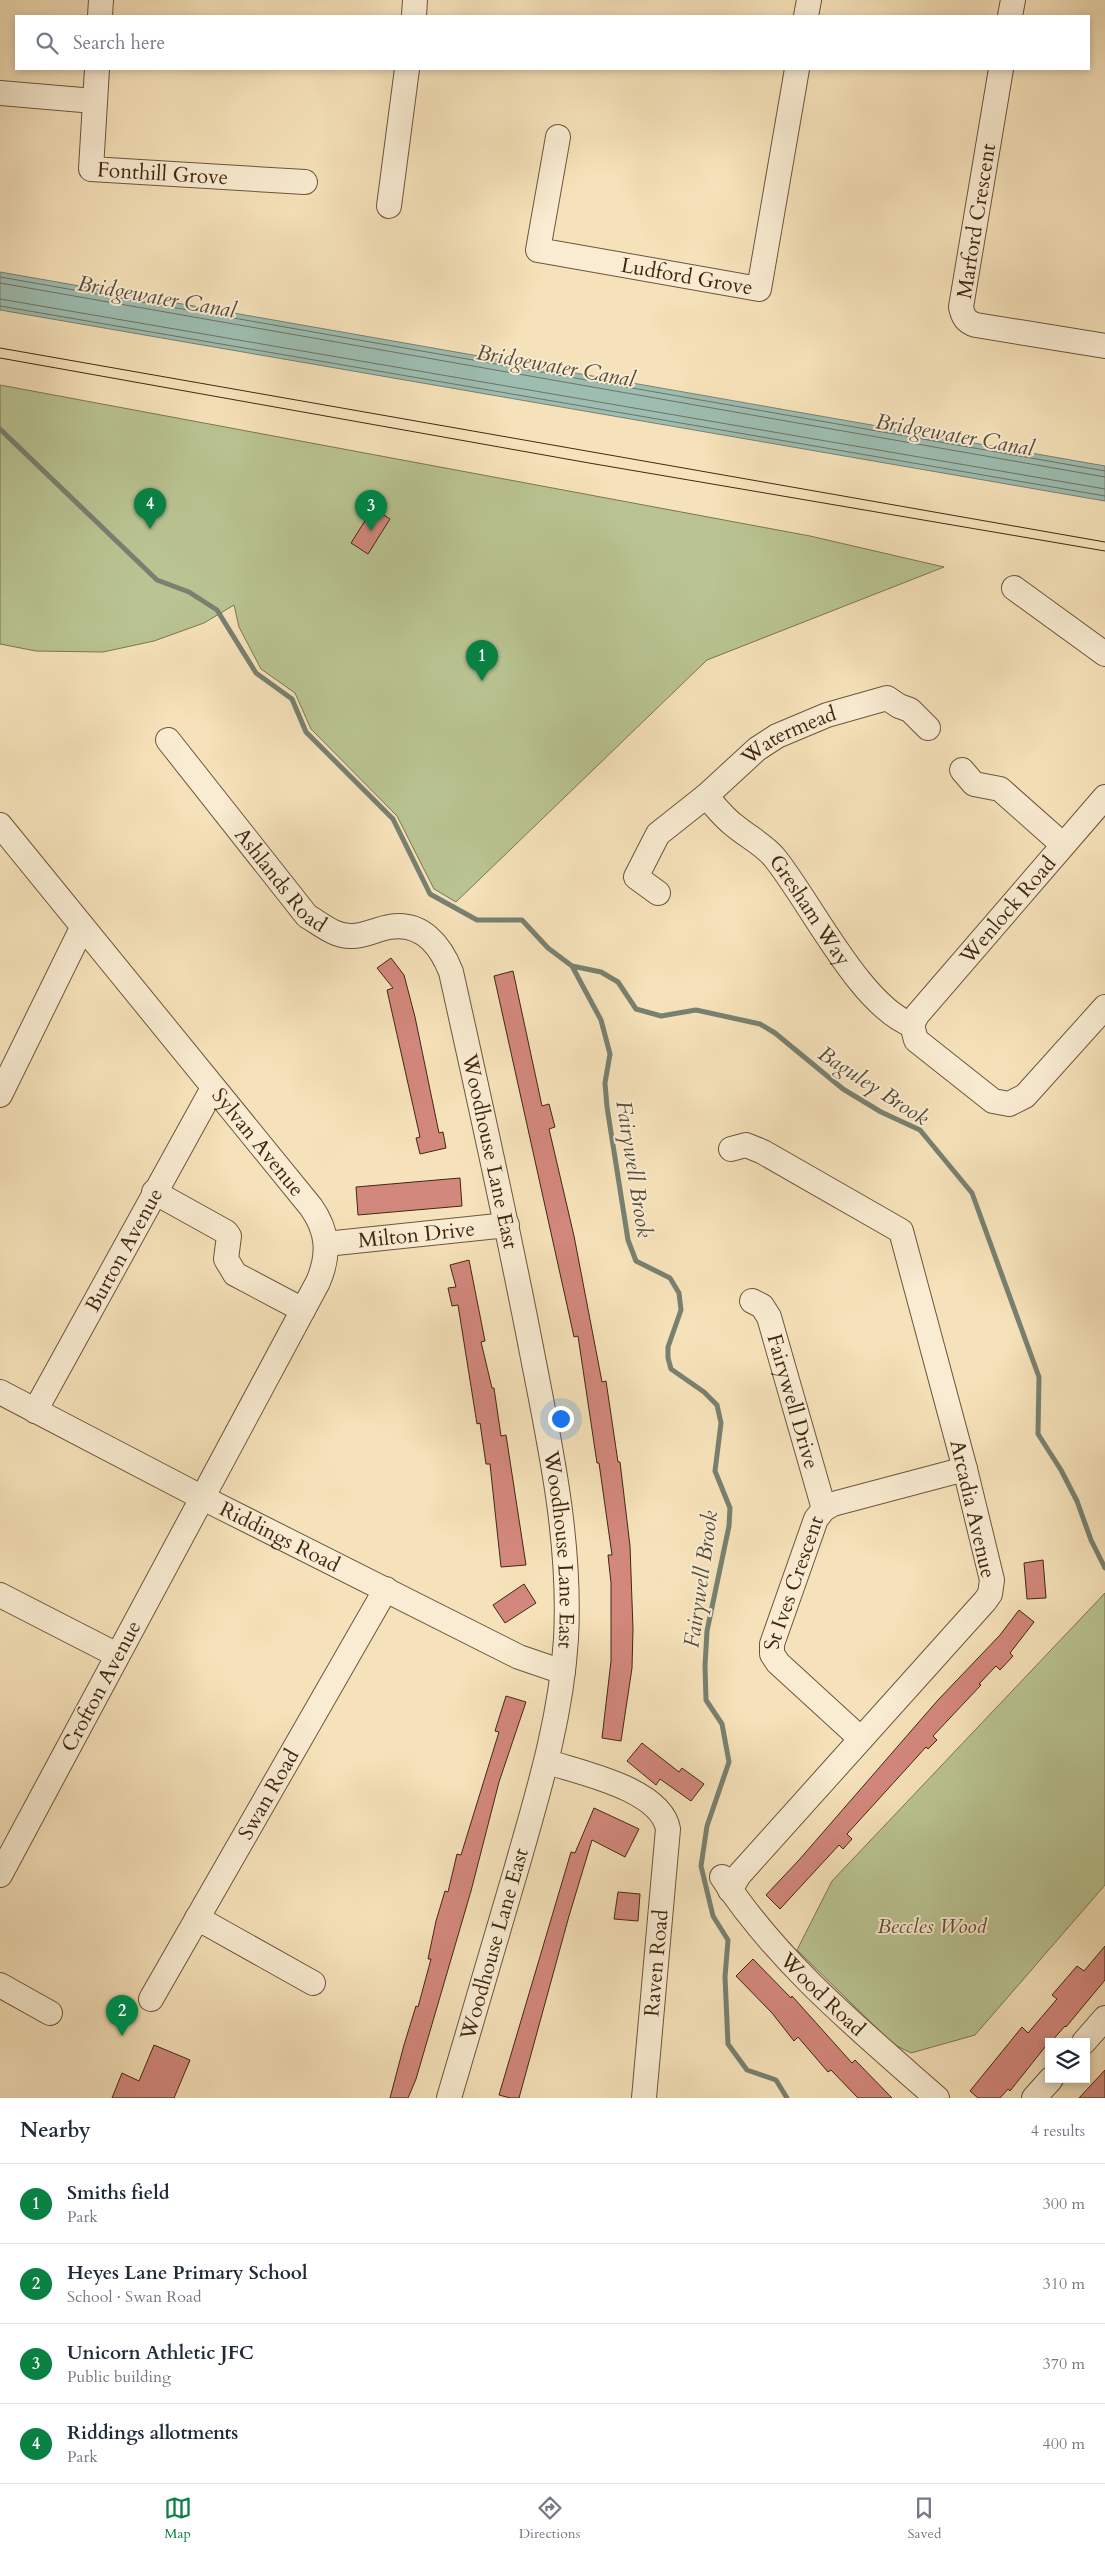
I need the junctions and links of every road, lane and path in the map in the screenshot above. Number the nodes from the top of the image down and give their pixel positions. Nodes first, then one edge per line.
1 (101, 0) edge
2 (415, 0) edge
3 (809, 0) edge
4 (1013, 0) edge
5 (100, 15) edge
6 (414, 15) edge
7 (806, 15) edge
8 (1010, 15) edge
9 (97, 70) edge
10 (407, 70) edge
11 (797, 70) edge
12 (1001, 70) edge
13 (0, 93) edge
14 (94, 101) junction
15 (558, 137) dead end
16 (305, 182) dead end
17 (389, 206) dead end
18 (1105, 346) edge
19 (1014, 588) dead end
20 (1105, 654) edge
21 (928, 728) dead end
22 (168, 740) dead end
23 (966, 785) dead end
24 (706, 796) junction
25 (1105, 797) edge
26 (0, 825) edge
27 (1062, 844) junction
28 (658, 894) dead end
29 (82, 928) junction
30 (433, 940) joint
31 (1105, 1007) edge
32 (912, 1025) junction
33 (213, 1088) junction
34 (0, 1095) edge
35 (731, 1149) dead end
36 (154, 1192) junction
37 (507, 1225) junction
38 (326, 1244) junction
39 (752, 1301) dead end
40 (303, 1310) junction
41 (0, 1392) edge
42 (35, 1411) junction
43 (965, 1469) junction
44 (201, 1498) junction
45 (824, 1509) junction
46 (386, 1589) junction
47 (0, 1596) edge
48 (117, 1655) junction
49 (563, 1672) junction
50 (861, 1739) junction
51 (548, 1762) junction
52 (0, 1875) edge
53 (726, 1884) joint
54 (197, 1918) junction
55 (313, 1983) dead end
56 (0, 1985) edge
57 (150, 1999) dead end
58 (50, 2013) dead end
59 (1105, 2018) edge
60 (1088, 2038) edge
61 (1047, 2083) edge
62 (449, 2098) edge
63 (644, 2098) edge
64 (937, 2098) edge
65 (1034, 2098) edge

1 - 5 street
2 - 6 street
3 - 7 street
4 - 8 street
9 - 14 street, Fonthill Grove
10 - 17 street
11 - 15 street, Ludford Grove
12 - 18 street, Marford Crescent
13 - 14 street
14 - 16 street, Fonthill Grove
19 - 20 street
21 - 24 street, Watermead
22 - 30 street, Ashlands Road
23 - 27 street
24 - 28 street, Watermead
24 - 32 street, Gresham Way
25 - 27 street, Wenlock Road
26 - 29 street, Sylvan Avenue
27 - 32 street, Wenlock Road
29 - 33 street, Sylvan Avenue
29 - 34 street
30 - 37 street, Woodhouse Lane East
31 - 32 street
33 - 36 street, Burton Avenue
33 - 38 street, Sylvan Avenue
35 - 43 street, Arcadia Avenue
36 - 40 street
36 - 42 street, Burton Avenue
37 - 38 street, Milton Drive
37 - 49 street, Woodhouse Lane East
38 - 40 street, Sylvan Avenue
39 - 45 street, Fairywell Drive
40 - 44 street, Sylvan Avenue
41 - 42 street, Riddings Road
42 - 44 street, Riddings Road
43 - 45 street, St Ives Crescent
43 - 50 street, Arcadia Avenue
44 - 46 street, Riddings Road
44 - 48 street, Crofton Avenue
45 - 50 street, St Ives Crescent
46 - 49 street, Riddings Road
46 - 54 street, Swan Road
47 - 48 street
48 - 52 street, Crofton Avenue
49 - 51 street, Woodhouse Lane East
50 - 53 street, Arcadia Avenue
51 - 62 street, Woodhouse Lane East
51 - 63 street, Raven Road
53 - 64 street, Wood Road
54 - 55 street
54 - 57 street, Swan Road
56 - 58 street
59 - 60 street
61 - 65 street

